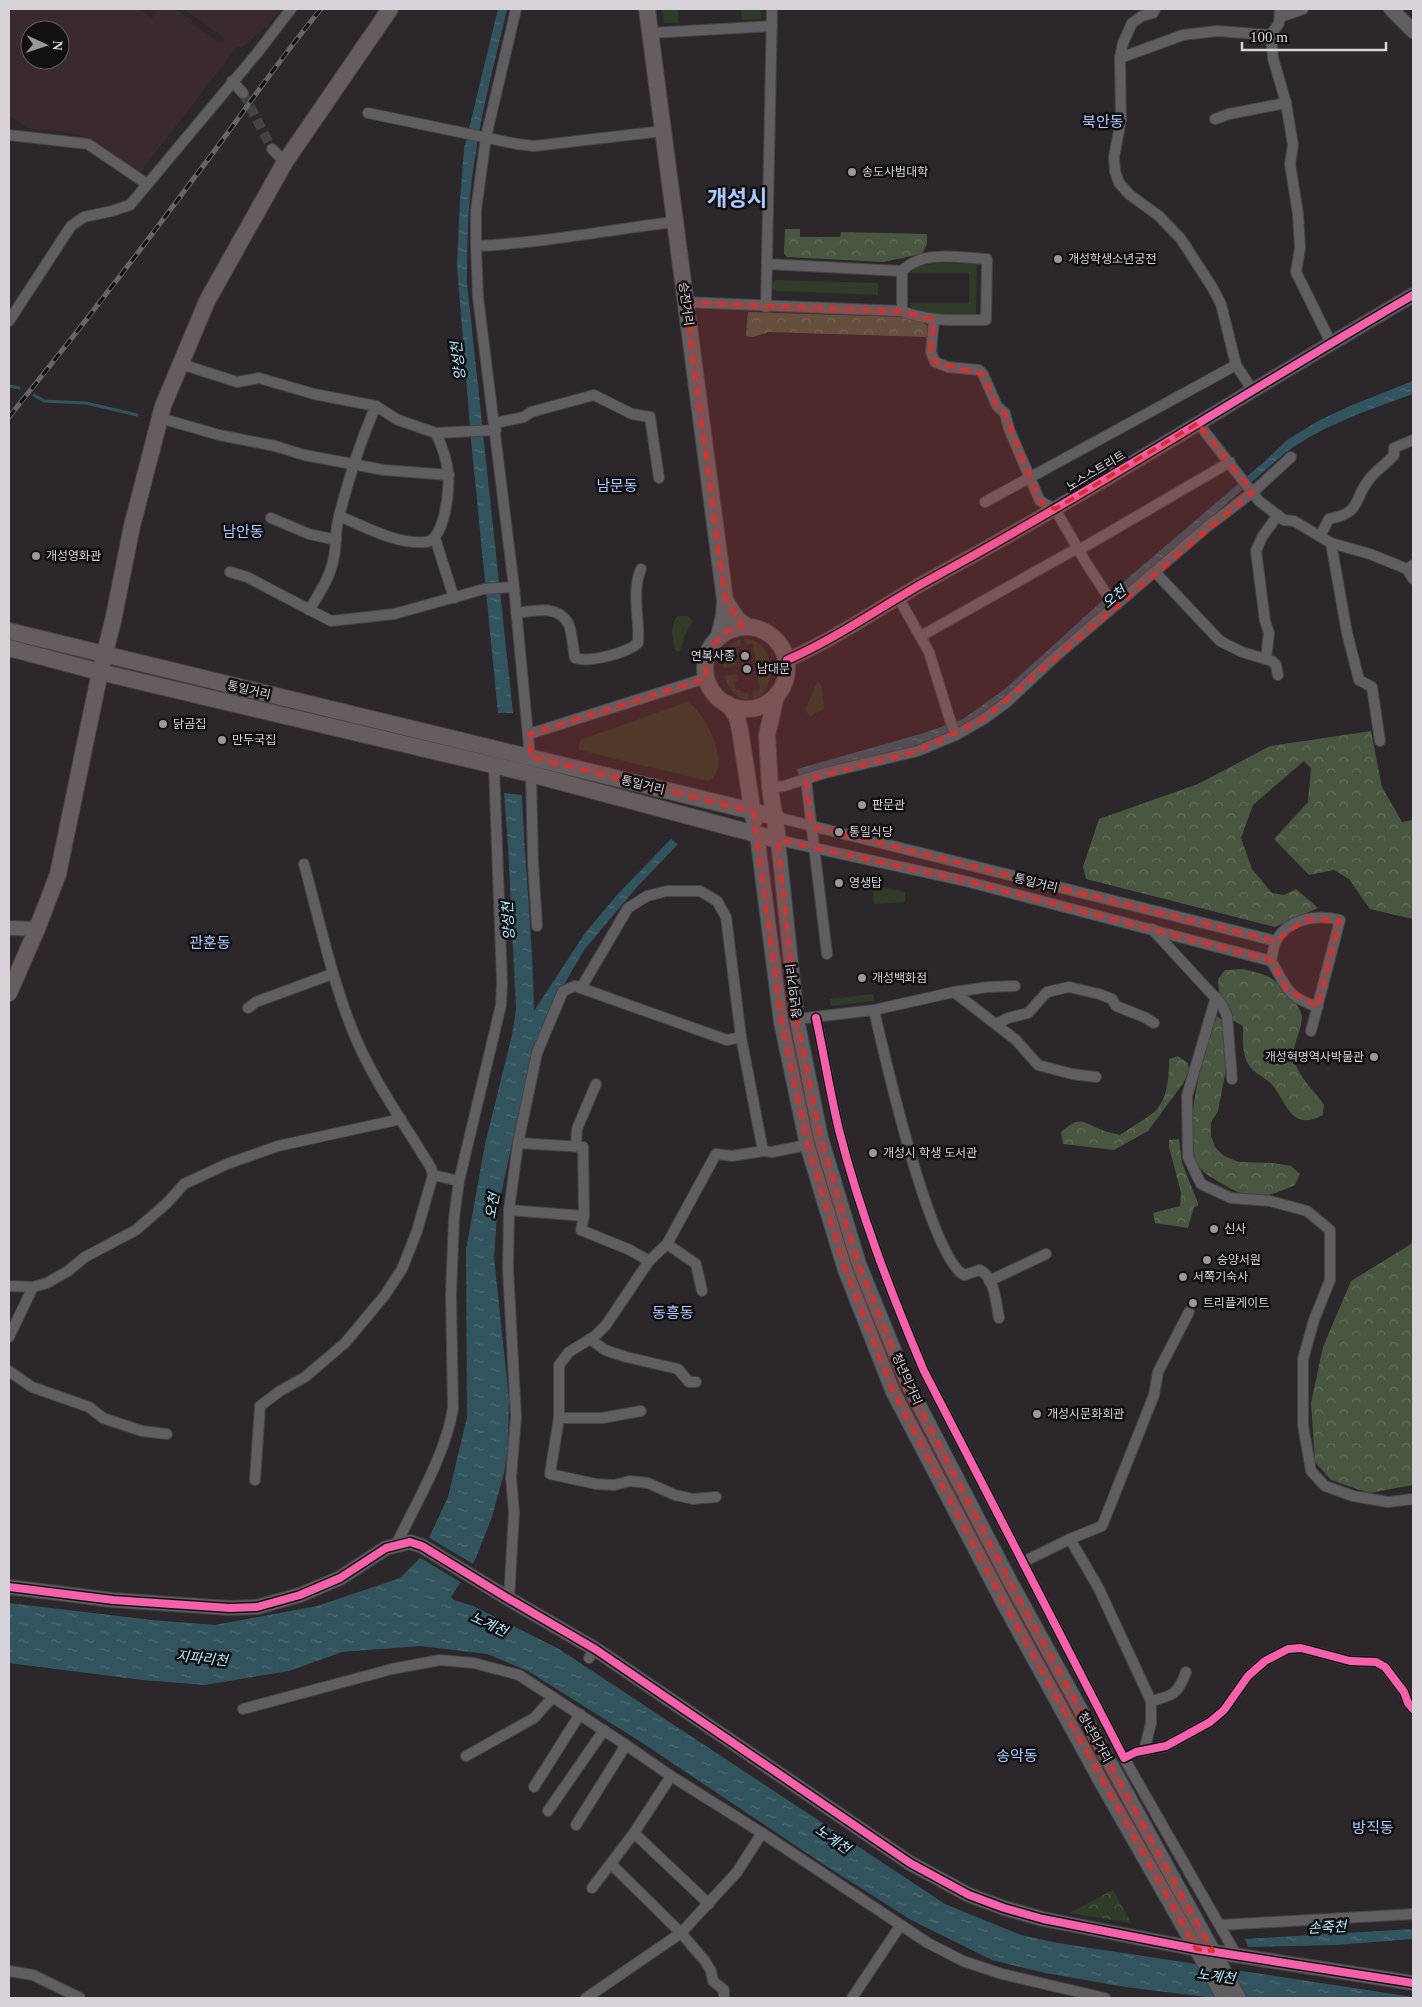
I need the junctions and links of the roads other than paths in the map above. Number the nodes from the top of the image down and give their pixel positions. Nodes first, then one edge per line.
1 (291, 9) edge
2 (390, 9) edge
3 (516, 9) edge
4 (647, 9) edge
5 (772, 9) edge
6 (1155, 9) edge
7 (1303, 9) edge
8 (1391, 9) edge
9 (1280, 13) edge
10 (772, 26) junction
11 (1413, 31) edge
12 (650, 33) junction
13 (1271, 35) junction
14 (1120, 58) junction
15 (232, 81) junction
16 (243, 94) tunnel mouth
17 (1286, 102) junction
18 (368, 113) dead end
19 (1215, 119) dead end
20 (663, 131) junction
21 (9, 135) edge
22 (484, 137) junction
23 (272, 149) tunnel mouth
24 (286, 162) junction
25 (147, 184) junction
26 (674, 222) junction
27 (476, 246) junction
28 (767, 264) junction
29 (902, 271) junction
30 (1413, 295) edge
31 (685, 302) junction
32 (766, 307) junction
33 (902, 311) junction
34 (934, 320) junction
35 (9, 321) edge
36 (1331, 343) junction
37 (180, 364) junction
38 (1236, 365) junction
39 (1253, 390) junction
40 (376, 406) junction
41 (160, 418) junction
42 (1198, 423) junction
43 (494, 428) junction
44 (436, 433) junction
45 (1413, 440) edge
46 (1291, 457) dead end
47 (1230, 462) junction
48 (355, 464) junction
49 (449, 475) junction
50 (658, 478) dead end
51 (1030, 478) junction
52 (1252, 492) junction
53 (985, 502) dead end
54 (1055, 509) junction
55 (1278, 515) junction
56 (339, 516) junction
57 (271, 518) dead end
58 (1320, 536) junction
59 (435, 538) junction
60 (336, 540) junction
61 (1331, 542) junction
62 (1079, 550) junction
63 (1410, 567) edge
64 (641, 570) dead end
65 (230, 572) dead end
66 (1155, 572) junction
67 (1413, 579) edge
68 (509, 587) junction
69 (898, 597) junction
70 (454, 598) junction
71 (725, 600) junction
72 (1115, 604) junction
73 (309, 610) junction
74 (516, 613) junction
75 (747, 626) junction
76 (9, 631) edge
77 (719, 636) junction
78 (921, 636) junction
79 (9, 648) edge
80 (104, 655) junction
81 (1266, 659) junction
82 (787, 660) junction
83 (100, 672) junction
84 (1278, 675) dead end
85 (706, 678) junction
86 (776, 696) junction
87 (728, 704) junction
88 (529, 734) junction
89 (956, 734) junction
90 (1380, 741) dead end
91 (530, 757) junction
92 (494, 766) junction
93 (531, 774) junction
94 (806, 780) junction
95 (770, 788) junction
96 (753, 812) junction
97 (776, 818) junction
98 (812, 826) junction
99 (757, 835) junction
100 (778, 840) junction
101 (814, 847) junction
102 (304, 864) dead end
103 (537, 926) dead end
104 (9, 928) edge
105 (1151, 928) junction
106 (37, 929) junction
107 (1276, 942) junction
108 (827, 954) dead end
109 (1271, 961) junction
110 (332, 974) junction
111 (1015, 986) dead end
112 (581, 988) junction
113 (954, 992) junction
114 (9, 994) edge
115 (1216, 997) junction
116 (1318, 1007) junction
117 (248, 1008) dead end
118 (874, 1010) junction
119 (816, 1018) junction
120 (797, 1019) junction
121 (1154, 1023) dead end
122 (996, 1024) junction
123 (1311, 1030) dead end
124 (741, 1037) junction
125 (1096, 1077) dead end
126 (1232, 1079) dead end
127 (596, 1084) dead end
128 (401, 1119) junction
129 (518, 1143) junction
130 (807, 1145) junction
131 (576, 1146) junction
132 (763, 1151) junction
133 (433, 1175) junction
134 (459, 1181) junction
135 (508, 1210) junction
136 (584, 1216) junction
137 (666, 1244) junction
138 (1046, 1254) dead end
139 (649, 1261) junction
140 (989, 1281) junction
141 (9, 1286) edge
142 (33, 1287) junction
143 (702, 1291) dead end
144 (1189, 1312) dead end
145 (999, 1318) dead end
146 (9, 1337) edge
147 (590, 1339) junction
148 (9, 1371) edge
149 (696, 1382) dead end
150 (641, 1411) dead end
151 (559, 1418) junction
152 (167, 1434) dead end
153 (255, 1480) dead end
154 (716, 1497) dead end
155 (1413, 1499) edge
156 (1070, 1539) junction
157 (396, 1546) junction
158 (1023, 1562) junction
159 (9, 1588) edge
160 (509, 1599) junction
161 (1186, 1672) dead end
162 (558, 1698) junction
163 (1152, 1701) junction
164 (242, 1709) dead end
165 (1413, 1709) edge
166 (580, 1714) junction
167 (604, 1730) junction
168 (626, 1745) junction
169 (1144, 1751) junction
170 (466, 1756) dead end
171 (1124, 1758) junction
172 (671, 1776) junction
173 (534, 1787) dead end
174 (548, 1811) dead end
175 (576, 1825) dead end
176 (762, 1832) junction
177 (634, 1833) junction
178 (611, 1864) junction
179 (592, 1888) dead end
180 (709, 1904) junction
181 (1413, 1914) edge
182 (1220, 1925) junction
183 (900, 1926) junction
184 (680, 1933) junction
185 (1196, 1948) junction
186 (1237, 1956) junction
187 (1212, 1959) junction
188 (9, 1971) edge
189 (1413, 1983) edge
190 (80, 1998) edge
191 (586, 1998) edge
192 (724, 1998) edge
193 (852, 1998) edge
194 (1105, 1998) edge
195 (1224, 1998) edge
196 (1239, 1998) edge

1 - 15 street
2 - 24 main road
3 - 22 street
4 - 12 main road, 승전거리
5 - 10 street
6 - 14 street
7 - 9 street
8 - 11 main road
9 - 13 street
10 - 12 street
10 - 28 street
12 - 20 main road, 승전거리
13 - 14 street
13 - 17 street
14 - 38 street
15 - 16 street
15 - 25 street
17 - 19 street
17 - 36 street
18 - 22 street
20 - 22 street
20 - 26 main road, 승전거리
21 - 25 street
22 - 27 street
23 - 24 street
24 - 37 main road
25 - 35 street
26 - 27 street
26 - 31 main road, 승전거리
27 - 43 street
28 - 29 street
28 - 32 street
29 - 33 street
29 - 34 street
30 - 36 main road, 노스스트리트
31 - 32 street
31 - 71 main road, 승전거리
32 - 33 street
33 - 34 street
34 - 51 street
36 - 39 main road, 노스스트리트
37 - 40 street
37 - 41 main road
38 - 39 street
38 - 51 street
39 - 42 main road, 노스스트리트
40 - 44 street
40 - 48 street
41 - 48 street
41 - 80 main road
42 - 47 street
42 - 54 main road, 노스스트리트
43 - 44 street
43 - 50 street
43 - 68 street
44 - 49 street
45 - 58 street
46 - 52 street
47 - 52 street
47 - 62 street
48 - 49 street
48 - 56 street
49 - 59 street
51 - 53 street
51 - 54 street
52 - 55 street
52 - 66 street
54 - 62 street
54 - 69 main road, 노스스트리트
55 - 58 street
55 - 81 street
56 - 59 street
56 - 60 street
57 - 60 street
58 - 61 street
59 - 70 street
60 - 73 street
61 - 63 street
61 - 90 street
62 - 72 street
62 - 78 street
63 - 67 street
64 - 74 street
65 - 73 street
66 - 72 street
66 - 81 street
68 - 70 street
68 - 74 street
69 - 78 street
69 - 82 main road, 노스스트리트
70 - 73 street
71 - 75 main road
71 - 77 main road
72 - 89 street
74 - 88 street
75 - 77 main road
75 - 82 main road
76 - 80 main road, 통일거리
77 - 85 main road
78 - 89 street
79 - 83 main road, 통일거리
80 - 83 main road
80 - 91 main road, 통일거리
81 - 84 street
82 - 86 main road
83 - 92 main road, 통일거리
83 - 106 main road
85 - 87 main road
85 - 88 street
86 - 87 main road
86 - 95 main road, 청년의거리
87 - 96 main road, 청년의거리
88 - 91 street
89 - 94 street
91 - 96 main road, 통일거리
92 - 93 main road, 통일거리
92 - 134 street
93 - 99 main road, 통일거리
93 - 103 street
94 - 95 street
94 - 98 street
95 - 97 main road, 청년의거리
96 - 97 main road, 통일거리
96 - 99 main road, 청년의거리
97 - 98 street, 통일거리
97 - 100 main road, 청년의거리
98 - 101 street
98 - 107 street, 통일거리
99 - 100 main road, 통일거리
99 - 130 main road, 청년의거리
100 - 101 street, 통일거리
100 - 120 main road, 청년의거리
101 - 105 street, 통일거리
101 - 108 street
102 - 110 street
104 - 106 main road
105 - 109 street, 통일거리
105 - 115 street
106 - 114 main road
107 - 109 street
107 - 116 street
109 - 116 street
110 - 117 street
110 - 128 street
111 - 113 street
112 - 124 street
112 - 124 street
112 - 129 street
113 - 118 street
113 - 122 street
115 - 126 street
115 - 155 street
116 - 123 street
118 - 119 street
118 - 140 street
119 - 120 street
119 - 158 street
120 - 187 main road, 청년의거리
121 - 122 street
122 - 125 street
124 - 132 street
127 - 131 street
128 - 133 street
128 - 142 street
129 - 131 street
129 - 135 street
130 - 132 street
130 - 185 main road, 청년의거리
131 - 136 street
132 - 137 street
133 - 134 street
133 - 153 street
134 - 157 street
135 - 136 street
135 - 160 street
136 - 139 street
137 - 139 street
137 - 143 street
138 - 140 street
139 - 147 street
140 - 145 street
141 - 142 street
142 - 146 street
144 - 156 street
147 - 149 street
147 - 151 street
148 - 152 street
150 - 151 street
151 - 154 street
156 - 158 street
156 - 163 street
157 - 159 main road
157 - 160 main road
158 - 171 street
160 - 185 main road
161 - 163 street
162 - 164 street
162 - 166 street
162 - 170 street
163 - 169 street
165 - 169 street
166 - 167 street
166 - 173 street
167 - 168 street
167 - 174 street
168 - 172 street
168 - 175 street
169 - 171 street
171 - 182 street
172 - 176 street
172 - 177 street
176 - 180 street
176 - 183 street
177 - 178 street
177 - 180 street
178 - 179 street
178 - 184 street
180 - 184 street
181 - 182 street
182 - 186 street
183 - 193 street
183 - 194 street
184 - 191 street
184 - 192 street
185 - 187 main road, 청년의거리
186 - 187 main road
186 - 189 main road
187 - 195 main road, 청년의거리
187 - 196 main road, 청년의거리
188 - 190 street

